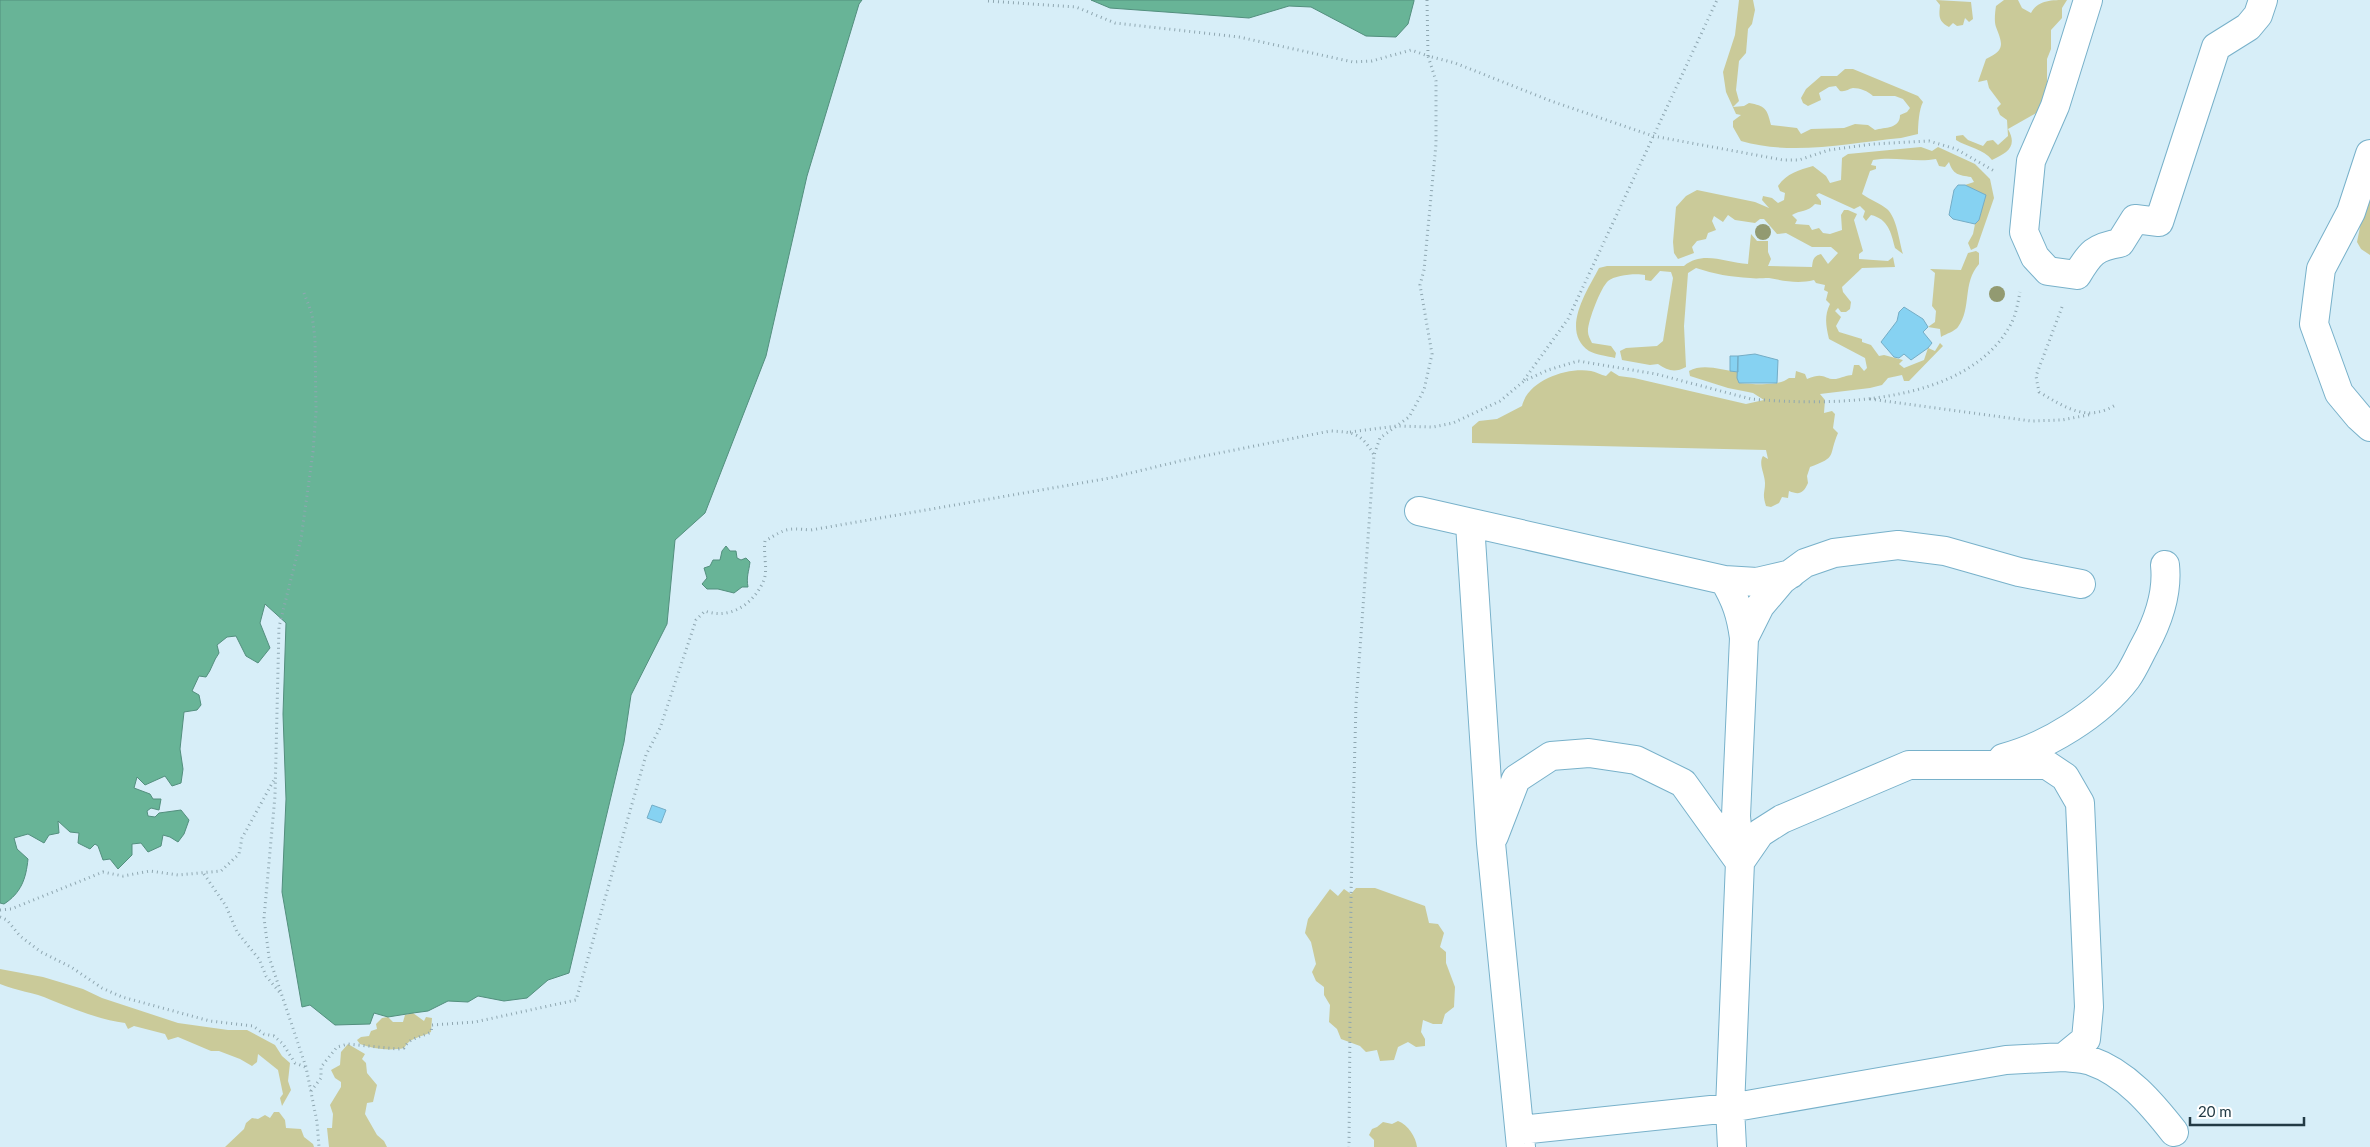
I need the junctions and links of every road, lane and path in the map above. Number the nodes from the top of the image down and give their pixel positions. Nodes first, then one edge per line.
1 (1427, 0) edge
2 (1717, 0) edge
3 (2088, 0) edge
4 (2262, 0) edge
5 (988, 1) edge
6 (1428, 56) junction
7 (1653, 136) junction
8 (2370, 154) edge
9 (2025, 215) junction
10 (2077, 274) junction
11 (2021, 284) dead end
12 (304, 293) dead end
13 (1524, 381) junction
14 (1864, 398) junction
15 (2118, 404) dead end
16 (2093, 414) junction
17 (1397, 426) junction
18 (2370, 427) edge
19 (1349, 432) junction
20 (1374, 454) junction
21 (1419, 511) dead end
22 (1470, 524) junction
23 (2165, 565) dead end
24 (1791, 574) junction
25 (1724, 580) junction
26 (2081, 584) dead end
27 (1744, 638) junction
28 (1973, 766) junction
29 (276, 777) junction
30 (1683, 783) junction
31 (1736, 816) junction
32 (1782, 819) junction
33 (1491, 844) junction
34 (1740, 862) junction
35 (204, 874) junction
36 (0, 910) edge
37 (0, 917) edge
38 (283, 996) junction
39 (2064, 1057) junction
40 (306, 1067) junction
41 (311, 1091) junction
42 (1730, 1108) junction
43 (2174, 1132) dead end
44 (1520, 1139) edge
45 (320, 1147) edge
46 (1349, 1147) edge
47 (1732, 1147) edge

1 - 6 path
2 - 7 path
3 - 9 street
4 - 10 street
5 - 6 path
6 - 7 path
6 - 17 path
7 - 9 path
7 - 13 path
8 - 18 street
9 - 10 street
10 - 16 path
11 - 14 path
12 - 29 path
13 - 14 path
13 - 17 path
14 - 16 path
15 - 16 path
17 - 19 path
17 - 20 path
19 - 20 path
19 - 41 path
20 - 46 path
21 - 22 street
22 - 25 street
22 - 33 street
23 - 28 street
24 - 25 street
24 - 26 street
24 - 27 street
25 - 27 street
27 - 31 street
28 - 32 street
28 - 39 street
29 - 35 path
29 - 38 path
30 - 31 street
30 - 33 street
30 - 34 street
31 - 32 street
31 - 34 street
32 - 34 street
33 - 44 street
34 - 42 street
35 - 36 path
35 - 38 path
37 - 40 path
38 - 40 path
39 - 42 street
39 - 43 street
40 - 41 path
41 - 45 path
42 - 44 street
42 - 47 street

